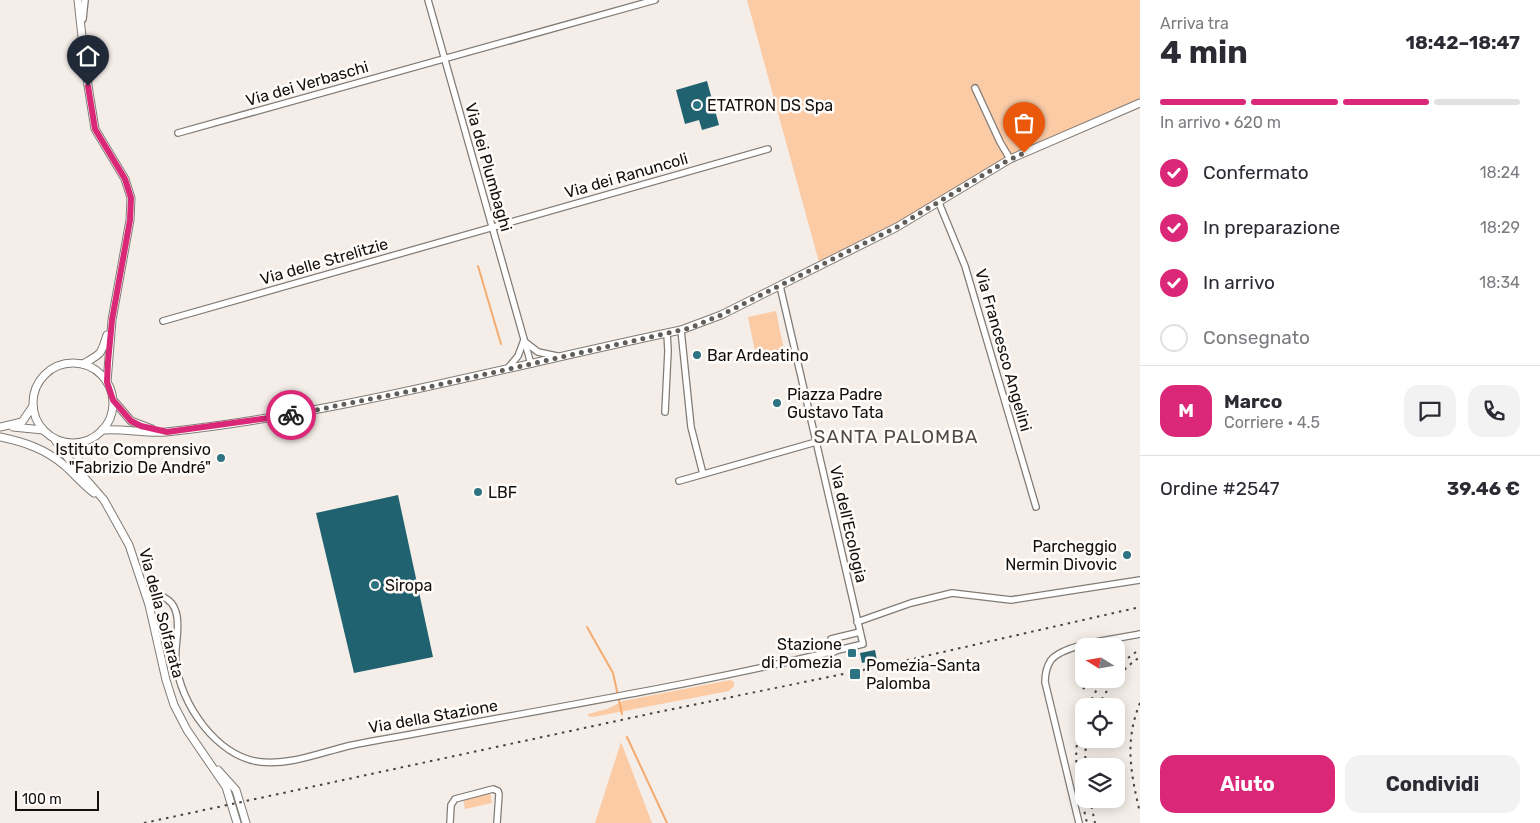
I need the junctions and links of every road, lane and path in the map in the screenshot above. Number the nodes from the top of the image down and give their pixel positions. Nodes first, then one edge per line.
1 (78, 0) edge
2 (85, 0) edge
3 (428, 0) edge
4 (655, 0) edge
5 (83, 51) junction
6 (444, 58) junction
7 (974, 88) dead end
8 (1140, 102) edge
9 (178, 133) dead end
10 (768, 149) dead end
11 (1010, 159) junction
12 (939, 203) junction
13 (492, 228) junction
14 (780, 286) junction
15 (112, 320) junction
16 (163, 321) dead end
17 (681, 330) junction
18 (666, 333) junction
19 (524, 340) junction
20 (566, 356) junction
21 (83, 364) junction
22 (530, 364) junction
23 (507, 369) junction
24 (107, 382) junction
25 (113, 400) junction
26 (33, 406) junction
27 (664, 412) dead end
28 (4, 427) edge
29 (43, 430) junction
30 (102, 430) junction
31 (167, 432) junction
32 (0, 436) edge
33 (55, 440) junction
34 (84, 442) junction
35 (816, 442) junction
36 (703, 474) junction
37 (83, 475) junction
38 (679, 481) dead end
39 (104, 500) junction
40 (1036, 507) dead end
41 (1140, 580) edge
42 (146, 596) junction
43 (857, 622) junction
44 (860, 632) junction
45 (1140, 634) edge
46 (834, 652) junction
47 (209, 761) junction
48 (237, 823) edge
49 (246, 823) edge
50 (450, 823) edge
51 (497, 823) edge
52 (1079, 823) edge

1 - 5 main road
2 - 5 street
3 - 6 street, Via dei Plumbaghi
4 - 6 street, Via dei Verbaschi
5 - 15 main road
6 - 9 street, Via dei Verbaschi
6 - 13 street, Via dei Plumbaghi
7 - 11 street
8 - 11 main road
10 - 13 street, Via dei Ranuncoli
11 - 12 main road
12 - 14 main road
12 - 40 street, Via Francesco Angelini
13 - 16 street, Via delle Strelitzie
13 - 19 street, Via dei Plumbaghi
14 - 17 main road
14 - 35 street, Via dell'Ecologia
15 - 21 main road
15 - 24 main road
17 - 18 main road
17 - 36 street
18 - 20 main road
18 - 27 street
19 - 20 street
19 - 22 street, Via dei Plumbaghi
19 - 23 street
20 - 22 main road
21 - 24 main road
21 - 26 main road
22 - 23 main road
23 - 31 main road
24 - 25 main road
25 - 30 main road
25 - 31 main road
26 - 28 main road
26 - 29 main road
28 - 29 main road
29 - 33 main road
30 - 31 main road
30 - 34 main road
32 - 39 main road
33 - 34 main road
33 - 37 main road, Via della Solfarata
34 - 37 main road
35 - 36 street
35 - 43 street, Via dell'Ecologia
36 - 38 street
37 - 39 main road, Via della Solfarata
39 - 42 main road, Via della Solfarata
41 - 43 street
42 - 46 street, Via della Stazione
42 - 47 main road, Via della Solfarata
43 - 44 street
44 - 46 street, Via della Stazione
44 - 46 street
45 - 52 street
47 - 48 main road, Via della Solfarata
47 - 49 main road, Via della Solfarata
50 - 51 street

